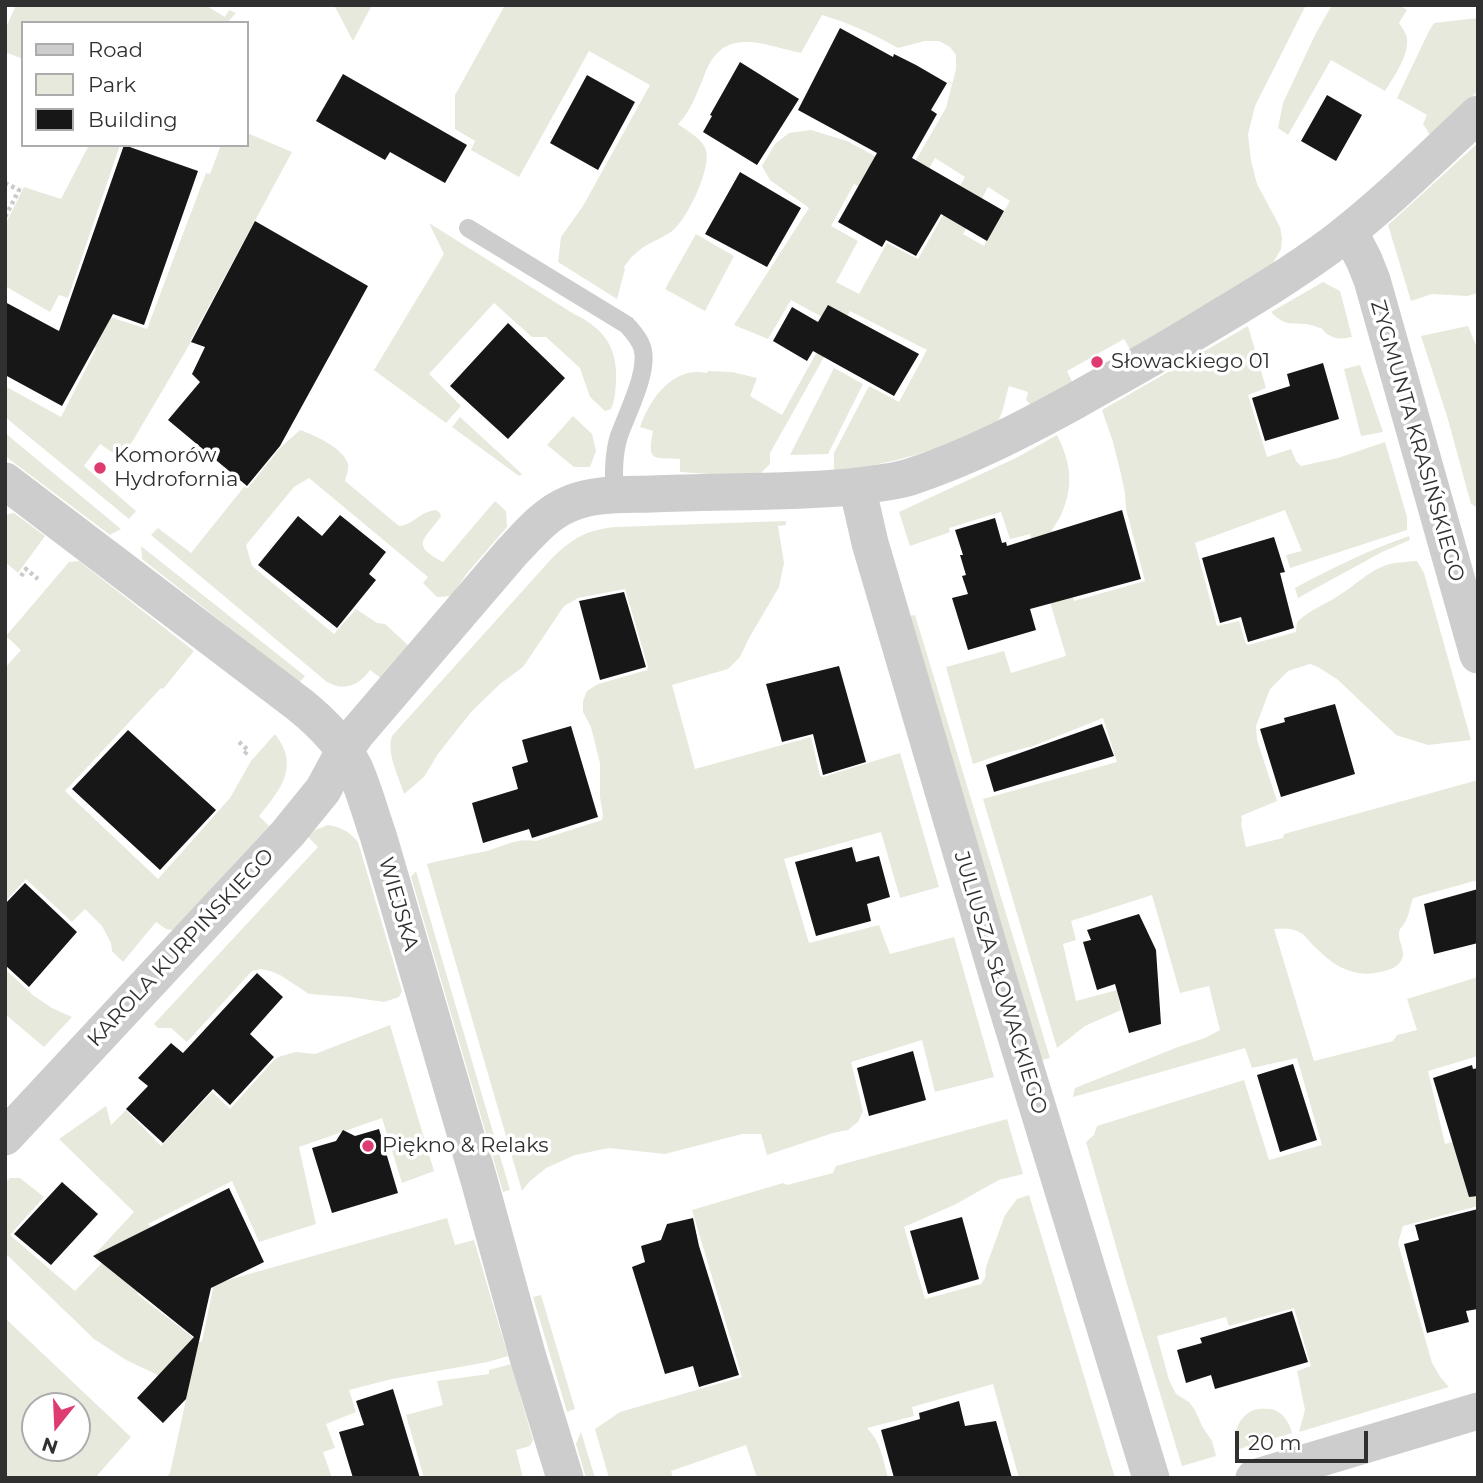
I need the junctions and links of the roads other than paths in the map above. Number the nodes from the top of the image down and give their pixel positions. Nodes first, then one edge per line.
1 (1478, 114) edge
2 (468, 228) dead end
3 (1349, 231) junction
4 (5, 481) edge
5 (857, 486) junction
6 (614, 495) junction
7 (1478, 655) edge
8 (344, 751) junction
9 (5, 1137) edge
10 (1478, 1411) edge
11 (565, 1478) edge
12 (1151, 1478) edge
13 (1254, 1478) edge

1 - 3 street, KAROLA KURPIŃSKIEGO
2 - 6 lane
3 - 5 street, KAROLA KURPIŃSKIEGO
3 - 7 street, ZYGMUNTA KRASIŃSKIEGO
4 - 8 street, WIEJSKA
5 - 6 street, KAROLA KURPIŃSKIEGO
5 - 12 street, JULIUSZA SŁOWACKIEGO
6 - 8 street, KAROLA KURPIŃSKIEGO
8 - 9 street, KAROLA KURPIŃSKIEGO
8 - 11 street, WIEJSKA
10 - 13 street

